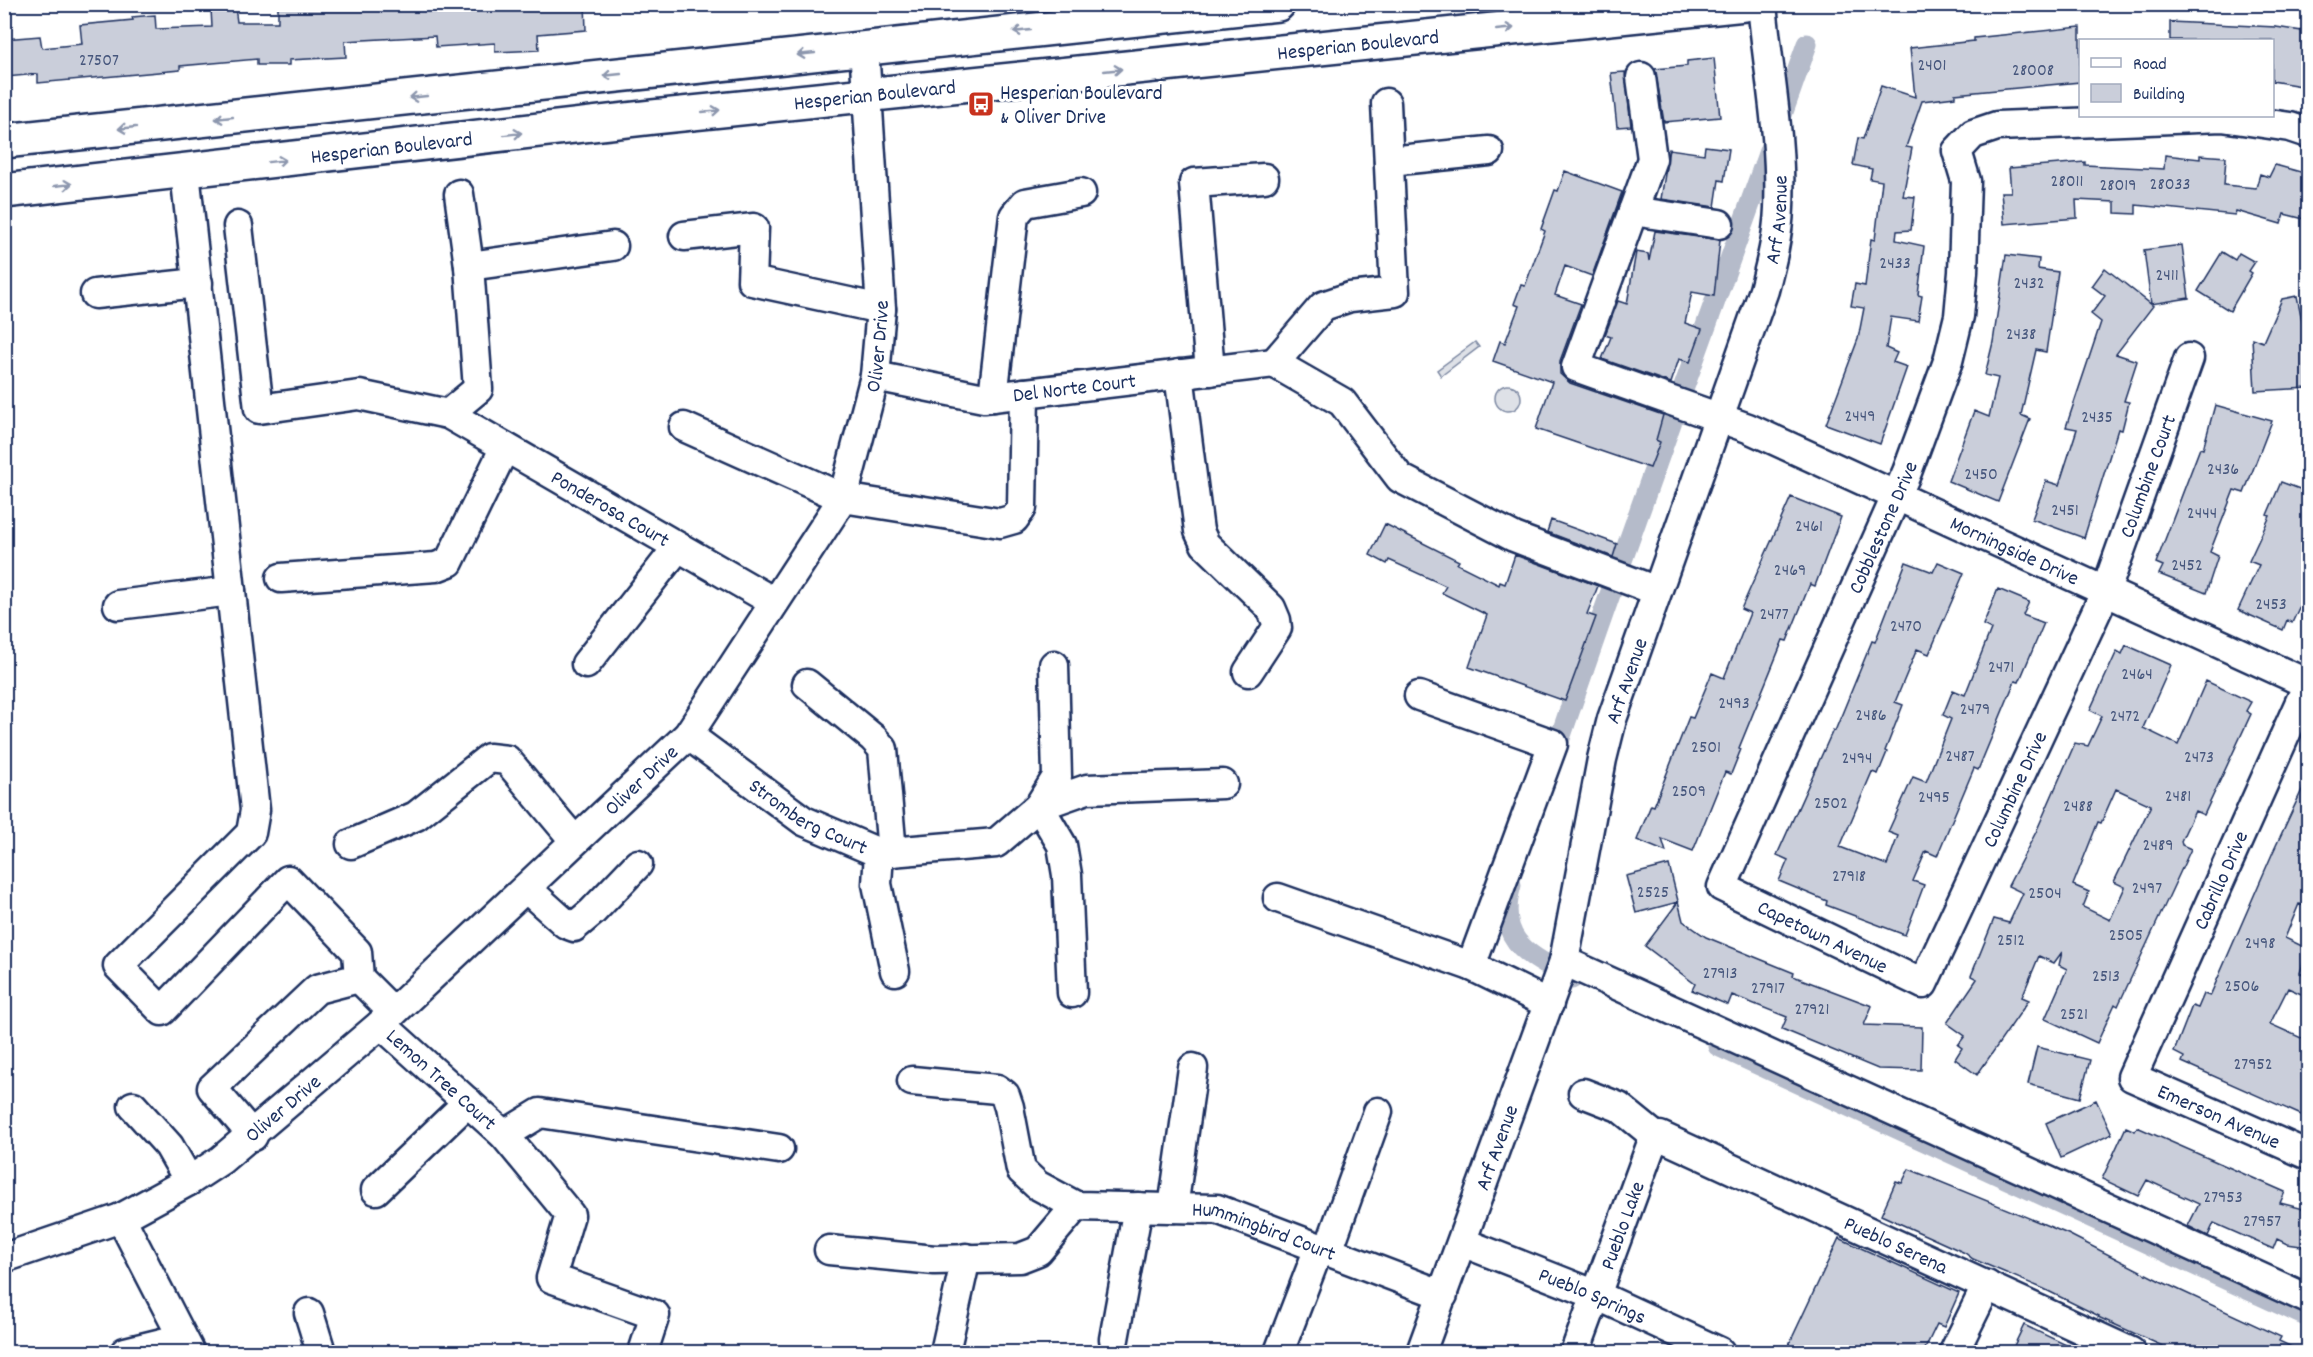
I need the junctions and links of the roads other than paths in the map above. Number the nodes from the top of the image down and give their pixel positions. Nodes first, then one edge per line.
1 (1278, 4) edge
2 (1745, 4) edge
3 (1762, 4) edge
4 (864, 48) junction
5 (1641, 77) dead end
6 (867, 96) junction
7 (1386, 104) dead end
8 (2308, 133) edge
9 (4, 141) edge
10 (1488, 151) dead end
11 (1389, 161) junction
12 (185, 172) junction
13 (1264, 178) dead end
14 (4, 191) edge
15 (1081, 193) dead end
16 (459, 194) dead end
17 (1633, 211) junction
18 (1719, 224) dead end
19 (238, 226) dead end
20 (684, 236) dead end
21 (613, 246) dead end
22 (469, 266) junction
23 (198, 283) junction
24 (95, 294) dead end
25 (881, 309) junction
26 (2188, 358) dead end
27 (1274, 363) junction
28 (1210, 371) junction
29 (1179, 374) junction
30 (875, 376) junction
31 (1024, 393) junction
32 (993, 397) junction
33 (448, 414) junction
34 (1719, 417) junction
35 (684, 427) dead end
36 (505, 447) junction
37 (1896, 495) junction
38 (843, 498) junction
39 (678, 547) junction
40 (281, 578) dead end
41 (231, 591) junction
42 (1657, 591) junction
43 (2105, 593) junction
44 (774, 602) junction
45 (118, 605) dead end
46 (586, 664) dead end
47 (1054, 665) dead end
48 (1248, 672) dead end
49 (807, 684) dead end
50 (2308, 684) edge
51 (1419, 696) dead end
52 (688, 735) junction
53 (1223, 784) dead end
54 (1039, 806) junction
55 (574, 840) junction
56 (351, 844) dead end
57 (886, 853) junction
58 (638, 864) dead end
59 (1722, 887) joint
60 (526, 888) junction
61 (1278, 898) dead end
62 (1564, 961) junction
63 (1471, 966) junction
64 (895, 971) dead end
65 (359, 978) junction
66 (1923, 984) joint
67 (1072, 993) dead end
68 (1549, 1004) junction
69 (387, 1018) junction
70 (1193, 1068) dead end
71 (2132, 1077) joint
72 (912, 1081) dead end
73 (1583, 1093) dead end
74 (468, 1102) junction
75 (133, 1106) dead end
76 (1378, 1112) dead end
77 (504, 1135) junction
78 (253, 1136) junction
79 (1658, 1137) junction
80 (779, 1149) dead end
81 (2308, 1155) edge
82 (189, 1181) junction
83 (376, 1190) dead end
84 (1076, 1206) junction
85 (1138, 1207) junction
86 (1173, 1208) junction
87 (121, 1218) junction
88 (1462, 1242) junction
89 (1323, 1249) junction
90 (829, 1250) dead end
91 (4, 1258) edge
92 (966, 1258) junction
93 (1987, 1285) junction
94 (1594, 1294) junction
95 (1443, 1296) junction
96 (2308, 1299) edge
97 (309, 1313) dead end
98 (1114, 1340) dead end
99 (186, 1345) edge
100 (125, 1353) edge
101 (321, 1353) edge
102 (643, 1353) edge
103 (945, 1353) edge
104 (1279, 1353) edge
105 (1422, 1353) edge
106 (1575, 1353) edge
107 (1720, 1353) edge
108 (1954, 1353) edge
109 (2131, 1353) edge

1 -> 4 main road
6 -> 2 main road, Hesperian Boulevard
3 - 34 street, Arf Avenue
4 - 6 street, Oliver Drive
4 -> 9 main road
5 - 17 street
12 -> 6 main road, Hesperian Boulevard
6 - 25 street, Oliver Drive
7 - 11 street
8 - 37 street, Cobblestone Drive
10 - 11 street
11 - 27 street
14 -> 12 main road, Hesperian Boulevard
12 - 23 street
13 - 28 street
15 - 32 street
16 - 22 street
17 - 18 street
17 - 34 street, Morningside Drive
19 - 33 street, Ponderosa Court
20 - 25 street
21 - 22 street
22 - 33 street
23 - 24 street
23 - 41 street
25 - 30 street, Oliver Drive
26 - 43 street, Columbine Court
27 - 28 street, Del Norte Court
27 - 42 street
28 - 29 street, Del Norte Court
29 - 31 street, Del Norte Court
29 - 48 street
30 - 32 street, Del Norte Court
30 - 38 street, Oliver Drive
31 - 32 street, Del Norte Court
31 - 38 street
33 - 36 street, Ponderosa Court
34 - 37 street, Morningside Drive
34 - 42 street, Arf Avenue
35 - 38 street
36 - 39 street, Ponderosa Court
36 - 40 street
37 - 43 street, Morningside Drive
37 - 59 street, Cobblestone Drive
38 - 44 street, Oliver Drive
39 - 44 street, Ponderosa Court
39 - 46 street
41 - 45 street
41 - 65 street
42 - 62 street, Arf Avenue
43 - 50 street, Morningside Drive
43 - 66 street, Columbine Drive
44 - 52 street, Oliver Drive
47 - 54 street
49 - 57 street
50 - 71 street, Cabrillo Drive
51 - 63 street
52 - 55 street, Oliver Drive
52 - 57 street, Stromberg Court
53 - 54 street
54 - 57 street, Stromberg Court
54 - 67 street
55 - 56 street
55 - 60 street, Oliver Drive
57 - 64 street
58 - 60 street
59 - 66 street, Capetown Avenue
60 - 69 street, Oliver Drive
61 - 63 street
62 - 68 street, Arf Avenue
62 - 96 street
63 - 68 street
65 - 69 street, Lemon Tree Court
65 - 78 street
68 - 88 street, Arf Avenue
69 - 74 street, Lemon Tree Court
69 - 78 street, Oliver Drive
70 - 86 street
71 - 81 street, Emerson Avenue
72 - 84 street
73 - 79 street, Pueblo Serena
74 - 77 street, Lemon Tree Court
74 - 83 street
75 - 82 street
76 - 89 street
77 - 80 street
77 - 102 street, Lemon Tree Court
78 - 82 street, Oliver Drive
79 - 93 street, Pueblo Serena
79 - 94 street, Pueblo Lake
82 - 87 street, Oliver Drive
84 - 85 street, Hummingbird Court
84 - 92 street
85 - 86 street, Hummingbird Court
85 - 98 street
86 - 89 street, Hummingbird Court
87 - 91 street, Oliver Drive
87 - 99 street
88 - 94 street, Pueblo Springs
88 - 95 street, Arf Avenue
89 - 95 street, Hummingbird Court
89 - 104 street
90 - 92 street
92 - 103 street
93 - 108 street
93 - 109 street, Pueblo Serena
94 - 106 street, Pueblo Lake
94 - 107 street, Pueblo Springs
95 - 105 street, Arf Avenue
97 - 101 street
99 - 100 street

